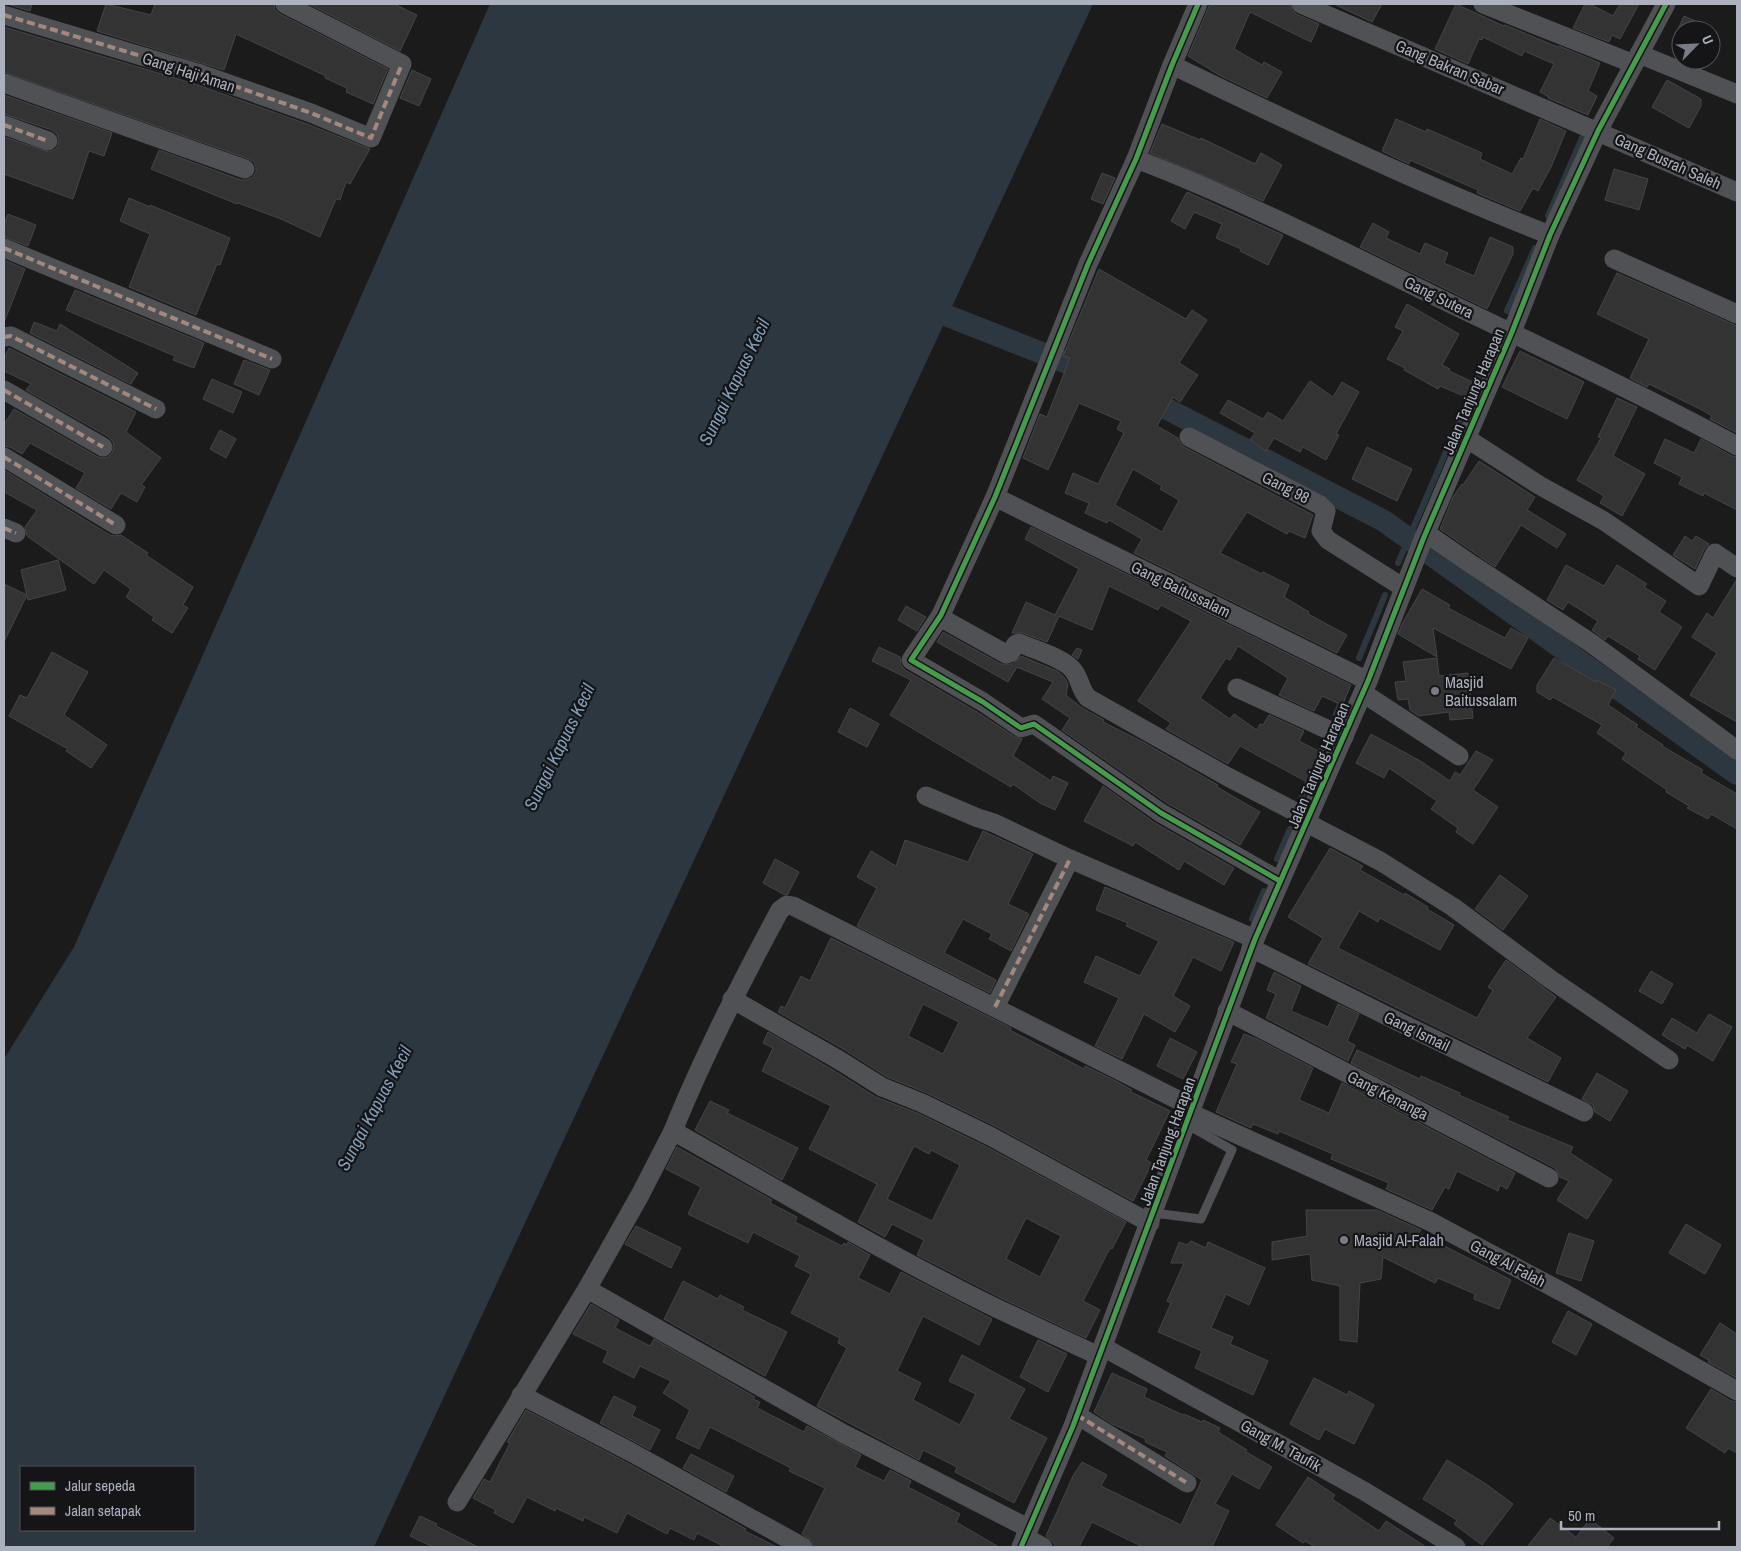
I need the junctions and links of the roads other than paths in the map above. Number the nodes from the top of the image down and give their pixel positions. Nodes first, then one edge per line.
1 (285, 4) edge
2 (1198, 4) edge
3 (1301, 4) edge
4 (1482, 4) edge
5 (1666, 4) edge
6 (4, 14) edge
7 (1636, 59) junction
8 (1172, 64) junction
9 (4, 83) edge
10 (1737, 94) edge
11 (4, 125) edge
12 (1598, 131) junction
13 (48, 142) dead end
14 (1136, 159) junction
15 (245, 169) dead end
16 (1737, 192) edge
17 (1550, 236) junction
18 (4, 248) edge
19 (1614, 259) dead end
20 (1737, 314) edge
21 (1512, 332) junction
22 (4, 338) edge
23 (272, 359) dead end
24 (4, 390) edge
25 (156, 410) dead end
26 (1189, 437) dead end
27 (1466, 438) junction
28 (1737, 446) edge
29 (103, 447) dead end
30 (4, 457) edge
31 (994, 497) junction
32 (116, 525) dead end
33 (1425, 535) junction
34 (1737, 568) edge
35 (1405, 586) junction
36 (941, 615) junction
37 (1365, 687) junction
38 (1237, 688) dead end
39 (1344, 737) junction
40 (1737, 750) edge
41 (1459, 756) dead end
42 (926, 796) dead end
43 (1308, 821) junction
44 (1070, 858) junction
45 (1280, 880) junction
46 (1253, 943) junction
47 (732, 1000) junction
48 (995, 1007) junction
49 (1227, 1011) junction
50 (1668, 1060) dead end
51 (1584, 1112) dead end
52 (1189, 1115) junction
53 (673, 1131) junction
54 (1550, 1178) dead end
55 (1152, 1218) junction
56 (587, 1289) junction
57 (1101, 1351) junction
58 (1737, 1391) edge
59 (521, 1395) junction
60 (1077, 1415) junction
61 (1187, 1483) dead end
62 (457, 1502) dead end
63 (1025, 1537) edge
64 (803, 1547) edge
65 (1044, 1547) edge
66 (1456, 1547) edge

1 - 6 street, Gang Haji Aman
2 - 8 street
3 - 12 street, Gang Bakran Sabar
4 - 7 street
5 - 7 street, Jalan Tanjung Harapan
7 - 10 street
7 - 12 street, Jalan Tanjung Harapan
8 - 14 street
8 - 17 street
9 - 15 street
11 - 13 street
12 - 16 street, Gang Busrah Saleh
12 - 17 street, Jalan Tanjung Harapan
14 - 21 street, Gang Sutera
14 - 31 street
17 - 21 street, Jalan Tanjung Harapan
18 - 23 street
19 - 20 street
21 - 27 street, Jalan Tanjung Harapan
21 - 28 street, Gang Sutera
22 - 25 street
24 - 29 street
26 - 35 street, Gang 98
27 - 33 street, Jalan Tanjung Harapan
27 - 34 street
30 - 32 street
31 - 36 street
31 - 37 street, Gang Baitussalam
33 - 35 street, Jalan Tanjung Harapan
33 - 40 street
35 - 37 street, Jalan Tanjung Harapan
36 - 43 street
36 - 45 street
37 - 39 street, Jalan Tanjung Harapan
37 - 41 street, Gang Baitussalam
38 - 39 street
39 - 43 street, Jalan Tanjung Harapan
42 - 44 street, Gang Ismail
43 - 45 street, Jalan Tanjung Harapan
43 - 50 street
44 - 46 street, Gang Ismail
44 - 48 street
45 - 46 street, Jalan Tanjung Harapan
46 - 49 street, Jalan Tanjung Harapan
46 - 51 street, Gang Ismail
47 - 48 street, Gang Al Falah
47 - 53 street
47 - 55 street
48 - 52 street, Gang Al Falah
49 - 52 street, Jalan Tanjung Harapan
49 - 54 street, Gang Kenanga
52 - 55 street, Jalan Tanjung Harapan
52 - 55 lane
52 - 58 street, Gang Al Falah
53 - 56 street
53 - 57 street, Gang M. Taufik
55 - 57 street, Jalan Tanjung Harapan
56 - 59 street
56 - 63 street
57 - 60 street, Jalan Tanjung Harapan
57 - 66 street, Gang M. Taufik
59 - 62 street
59 - 64 street
60 - 61 street
60 - 63 street, Jalan Tanjung Harapan
63 - 65 street

